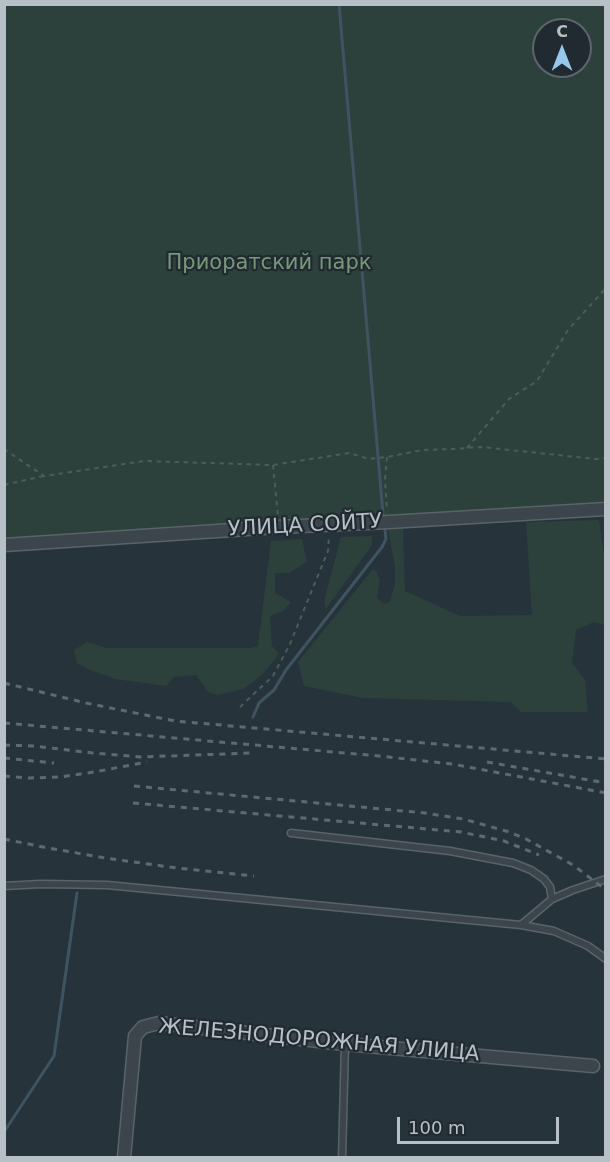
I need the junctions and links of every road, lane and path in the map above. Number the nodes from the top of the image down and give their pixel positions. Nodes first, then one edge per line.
1 (606, 288) edge
2 (467, 448) junction
3 (4, 449) edge
4 (387, 457) junction
5 (606, 458) edge
6 (273, 465) junction
7 (44, 476) junction
8 (4, 485) edge
9 (606, 509) edge
10 (388, 522) junction
11 (329, 524) junction
12 (278, 527) junction
13 (4, 544) edge
14 (240, 707) dead end
15 (291, 833) dead end
16 (606, 879) edge
17 (4, 886) edge
18 (552, 899) junction
19 (521, 925) junction
20 (606, 959) edge
21 (345, 1044) junction
22 (593, 1066) dead end
23 (124, 1158) edge
24 (342, 1158) edge

1 - 2 path
2 - 4 path
2 - 5 path
3 - 7 path
4 - 6 path
4 - 10 path
6 - 7 path
6 - 12 path
7 - 8 path
9 - 10 street, УЛИЦА СОЙТУ
10 - 11 street, УЛИЦА СОЙТУ
11 - 12 street, УЛИЦА СОЙТУ
11 - 14 path
12 - 13 street, УЛИЦА СОЙТУ
15 - 18 lane
16 - 18 lane
17 - 19 lane
18 - 19 lane
19 - 20 lane
21 - 22 street, ЖЕЛЕЗНОДОРОЖНАЯ УЛИЦА
21 - 23 street, ЖЕЛЕЗНОДОРОЖНАЯ УЛИЦА
21 - 24 lane

